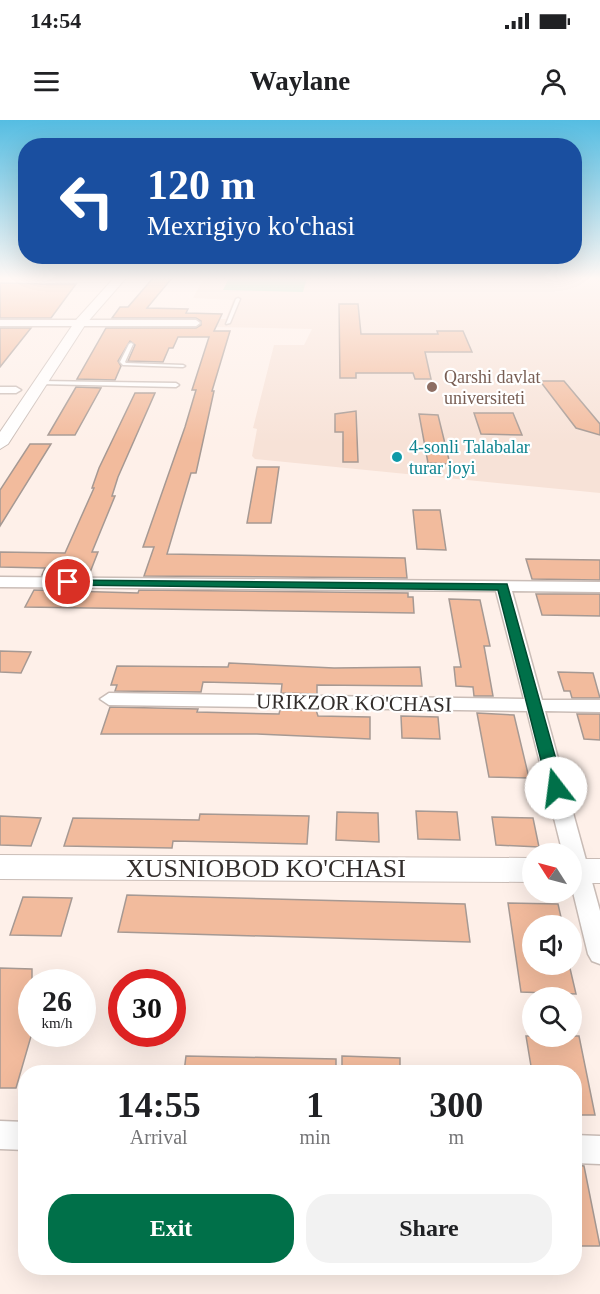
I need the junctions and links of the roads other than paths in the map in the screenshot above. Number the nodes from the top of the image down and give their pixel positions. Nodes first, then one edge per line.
1 (57, 333) edge
2 (73, 333) edge
3 (51, 342) dead end
4 (131, 344) dead end
5 (183, 366) dead end
6 (40, 383) junction
7 (19, 385) joint
8 (176, 385) dead end
9 (0, 390) edge
10 (5, 405) dead end
11 (0, 444) edge
12 (0, 582) edge
13 (503, 587) junction
14 (600, 587) edge
15 (109, 699) dead end
16 (534, 705) junction
17 (600, 706) edge
18 (1, 870) edge
19 (522, 870) edge
20 (583, 871) edge
21 (600, 954) edge
22 (0, 1135) edge
23 (18, 1136) edge
24 (582, 1149) edge
25 (600, 1150) edge

1 - 3 main road
2 - 6 main road
4 - 5 lane
6 - 8 lane
6 - 11 main road
7 - 9 street
7 - 10 main road
12 - 13 street
13 - 14 street
13 - 16 street
15 - 16 street, URIKZOR KO'CHASI
16 - 17 street, URIKZOR KO'CHASI
16 - 20 street
18 - 19 main road, XUSNIOBOD KO'CHASI
20 - 21 street
22 - 23 street
24 - 25 street

